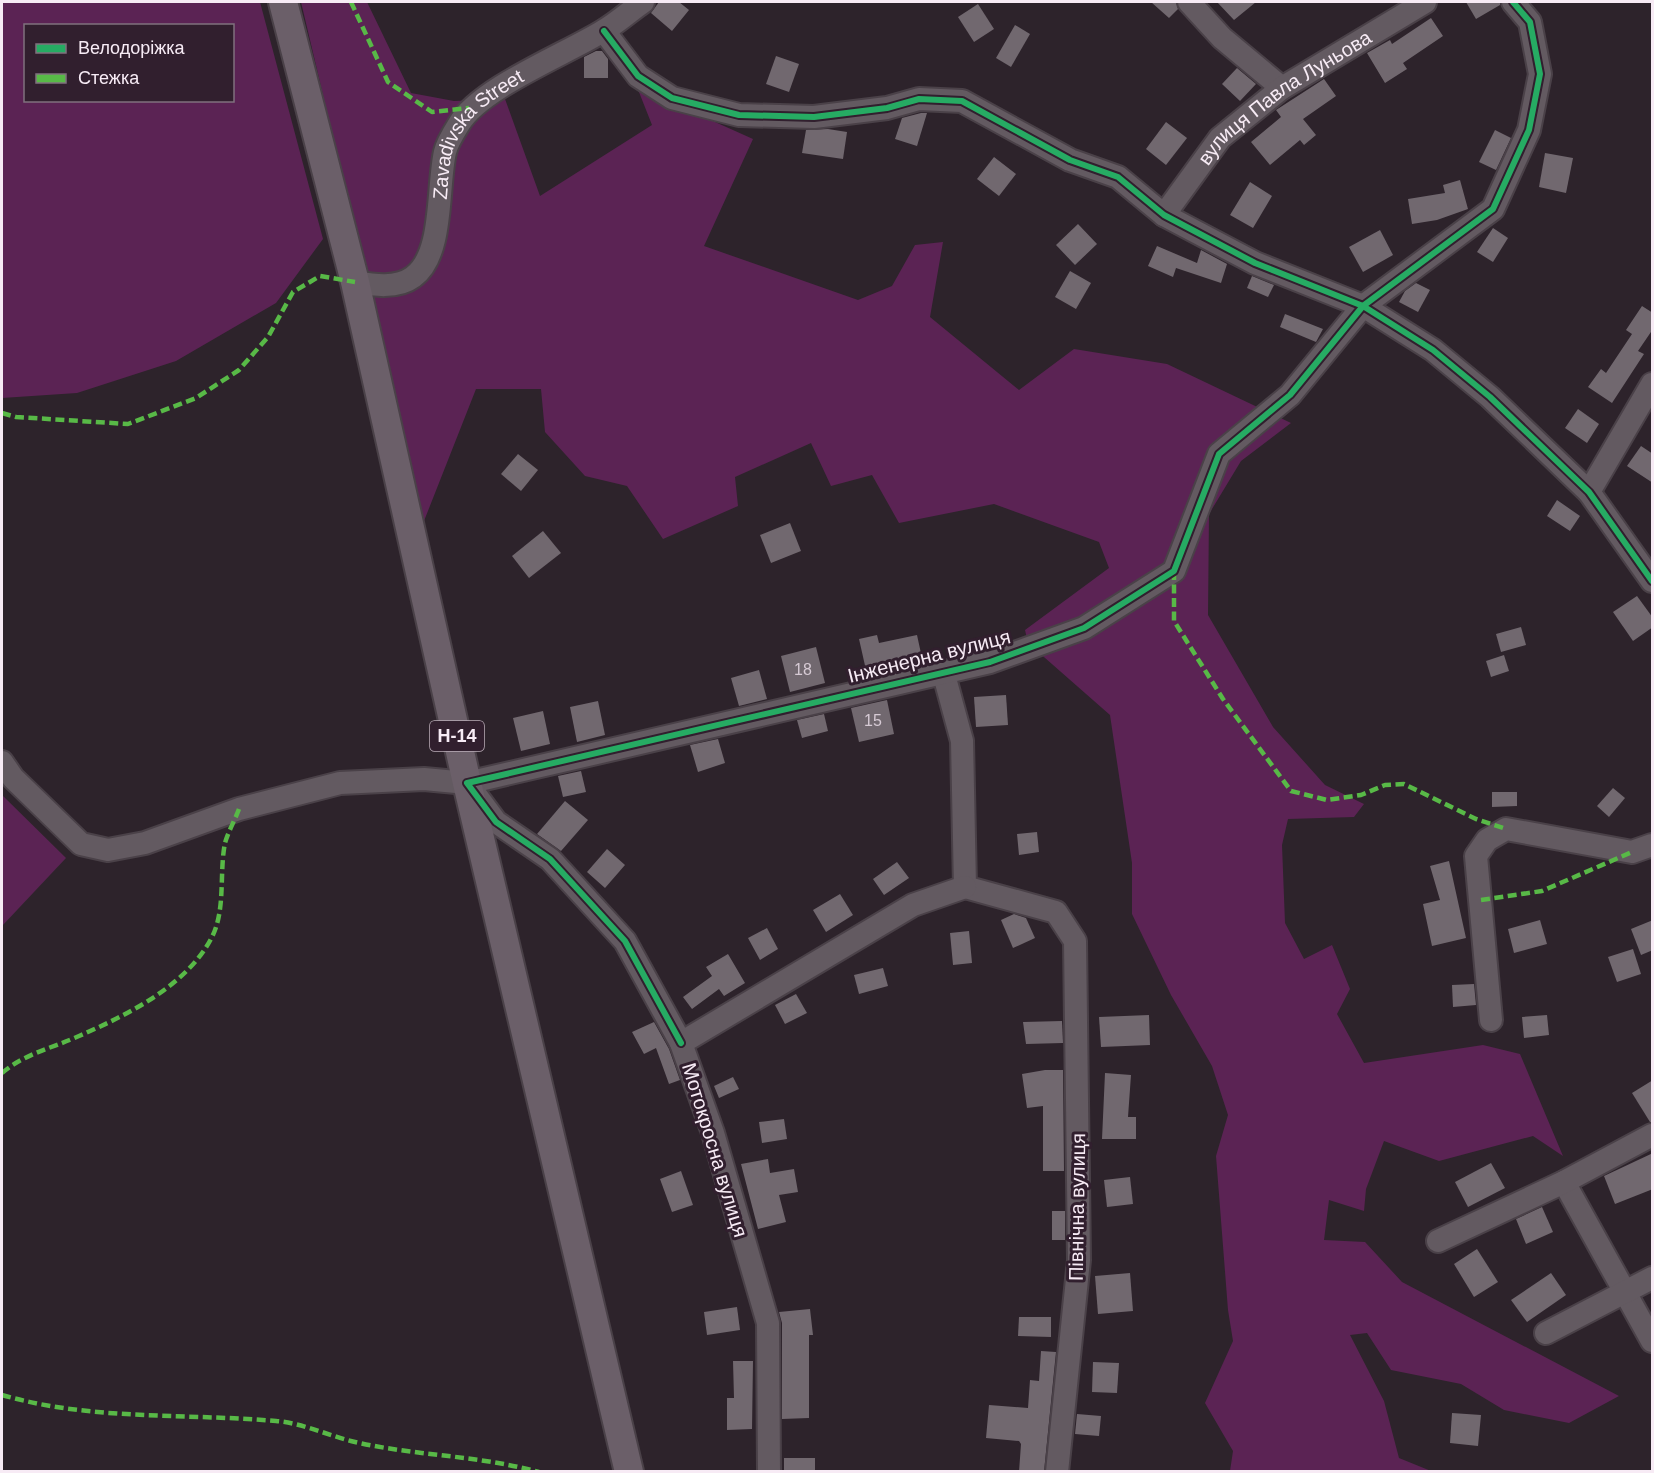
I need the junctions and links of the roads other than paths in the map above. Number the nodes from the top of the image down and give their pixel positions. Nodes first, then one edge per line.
1 (283, 2) edge
2 (643, 2) edge
3 (1189, 2) edge
4 (1425, 2) edge
5 (1513, 2) edge
6 (604, 31) junction
7 (1282, 88) junction
8 (1164, 215) junction
9 (355, 282) junction
10 (1363, 306) junction
11 (1653, 384) edge
12 (1589, 492) junction
13 (1653, 581) edge
14 (943, 671) junction
15 (2, 762) edge
16 (467, 783) junction
17 (1653, 845) edge
18 (965, 887) junction
19 (1491, 1020) dead end
20 (681, 1042) junction
21 (1653, 1135) edge
22 (1564, 1182) junction
23 (1438, 1241) dead end
24 (1653, 1278) edge
25 (1625, 1292) junction
26 (1546, 1332) dead end
27 (1653, 1341) edge
28 (628, 1472) edge
29 (769, 1472) edge
30 (1057, 1472) edge

1 - 9 main road, Н-14
2 - 6 street, Zavadivska Street
3 - 7 street
4 - 7 street, вулиця Павла Луньова
5 - 10 street, Інженерна вулиця
6 - 8 street
6 - 9 street, Zavadivska Street
7 - 8 street, вулиця Павла Луньова
8 - 10 street
9 - 16 main road, Н-14
10 - 12 street
10 - 14 street, Інженерна вулиця
11 - 12 street
12 - 13 street
14 - 16 street, Інженерна вулиця
14 - 18 street
15 - 16 street, Інженерна вулиця
16 - 20 street
16 - 28 main road, Н-14
17 - 19 street
18 - 20 street, Мотокросна вулиця
18 - 30 street, Північна вулиця
20 - 29 street, Мотокросна вулиця
21 - 22 street
22 - 23 street
22 - 25 street
24 - 25 street
25 - 26 street
25 - 27 street

